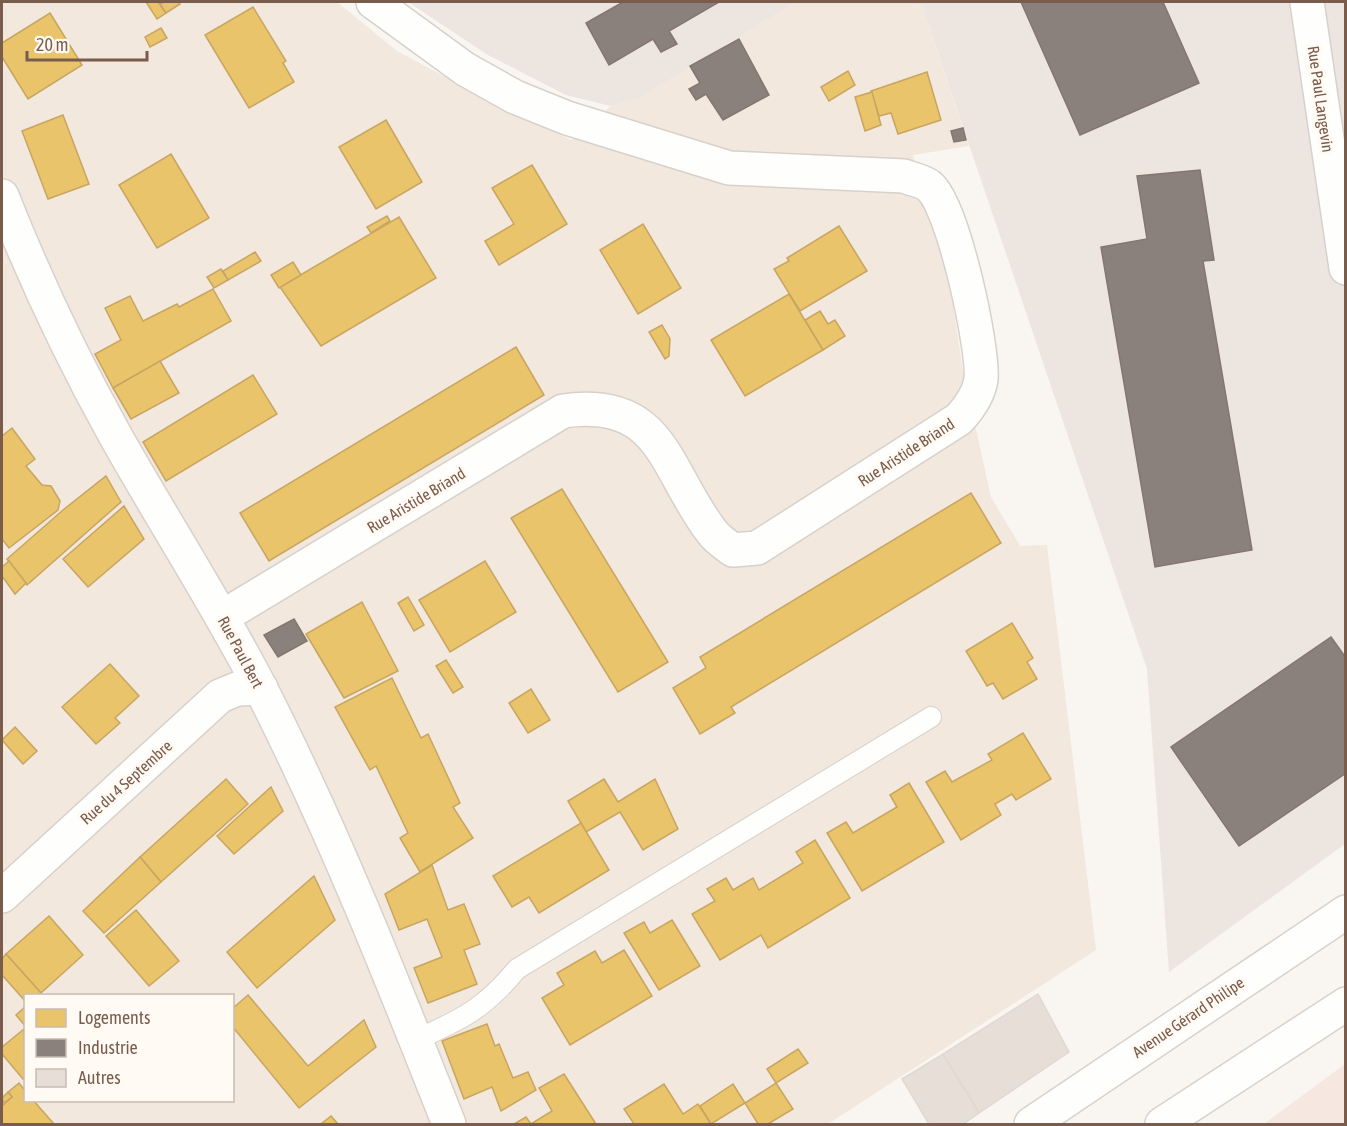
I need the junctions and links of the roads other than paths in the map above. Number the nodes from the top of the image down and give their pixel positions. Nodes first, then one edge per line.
1 (373, 2) edge
2 (1307, 2) edge
3 (2, 196) edge
4 (1346, 268) edge
5 (222, 617) junction
6 (261, 688) junction
7 (931, 717) dead end
8 (2, 896) edge
9 (1346, 912) edge
10 (1346, 1004) edge
11 (416, 1040) junction
12 (449, 1125) edge
13 (1030, 1125) edge
14 (1162, 1125) edge

1 - 5 street, Rue Aristide Briand
2 - 4 street, Rue Paul Langevin
3 - 5 street, Rue Paul Bert
5 - 6 street, Rue Paul Bert
6 - 8 street, Rue du 4 Septembre
6 - 11 street, Rue Paul Bert
7 - 11 lane
9 - 13 street, Avenue Gérard Philipe
10 - 14 street
11 - 12 street, Rue Paul Bert

